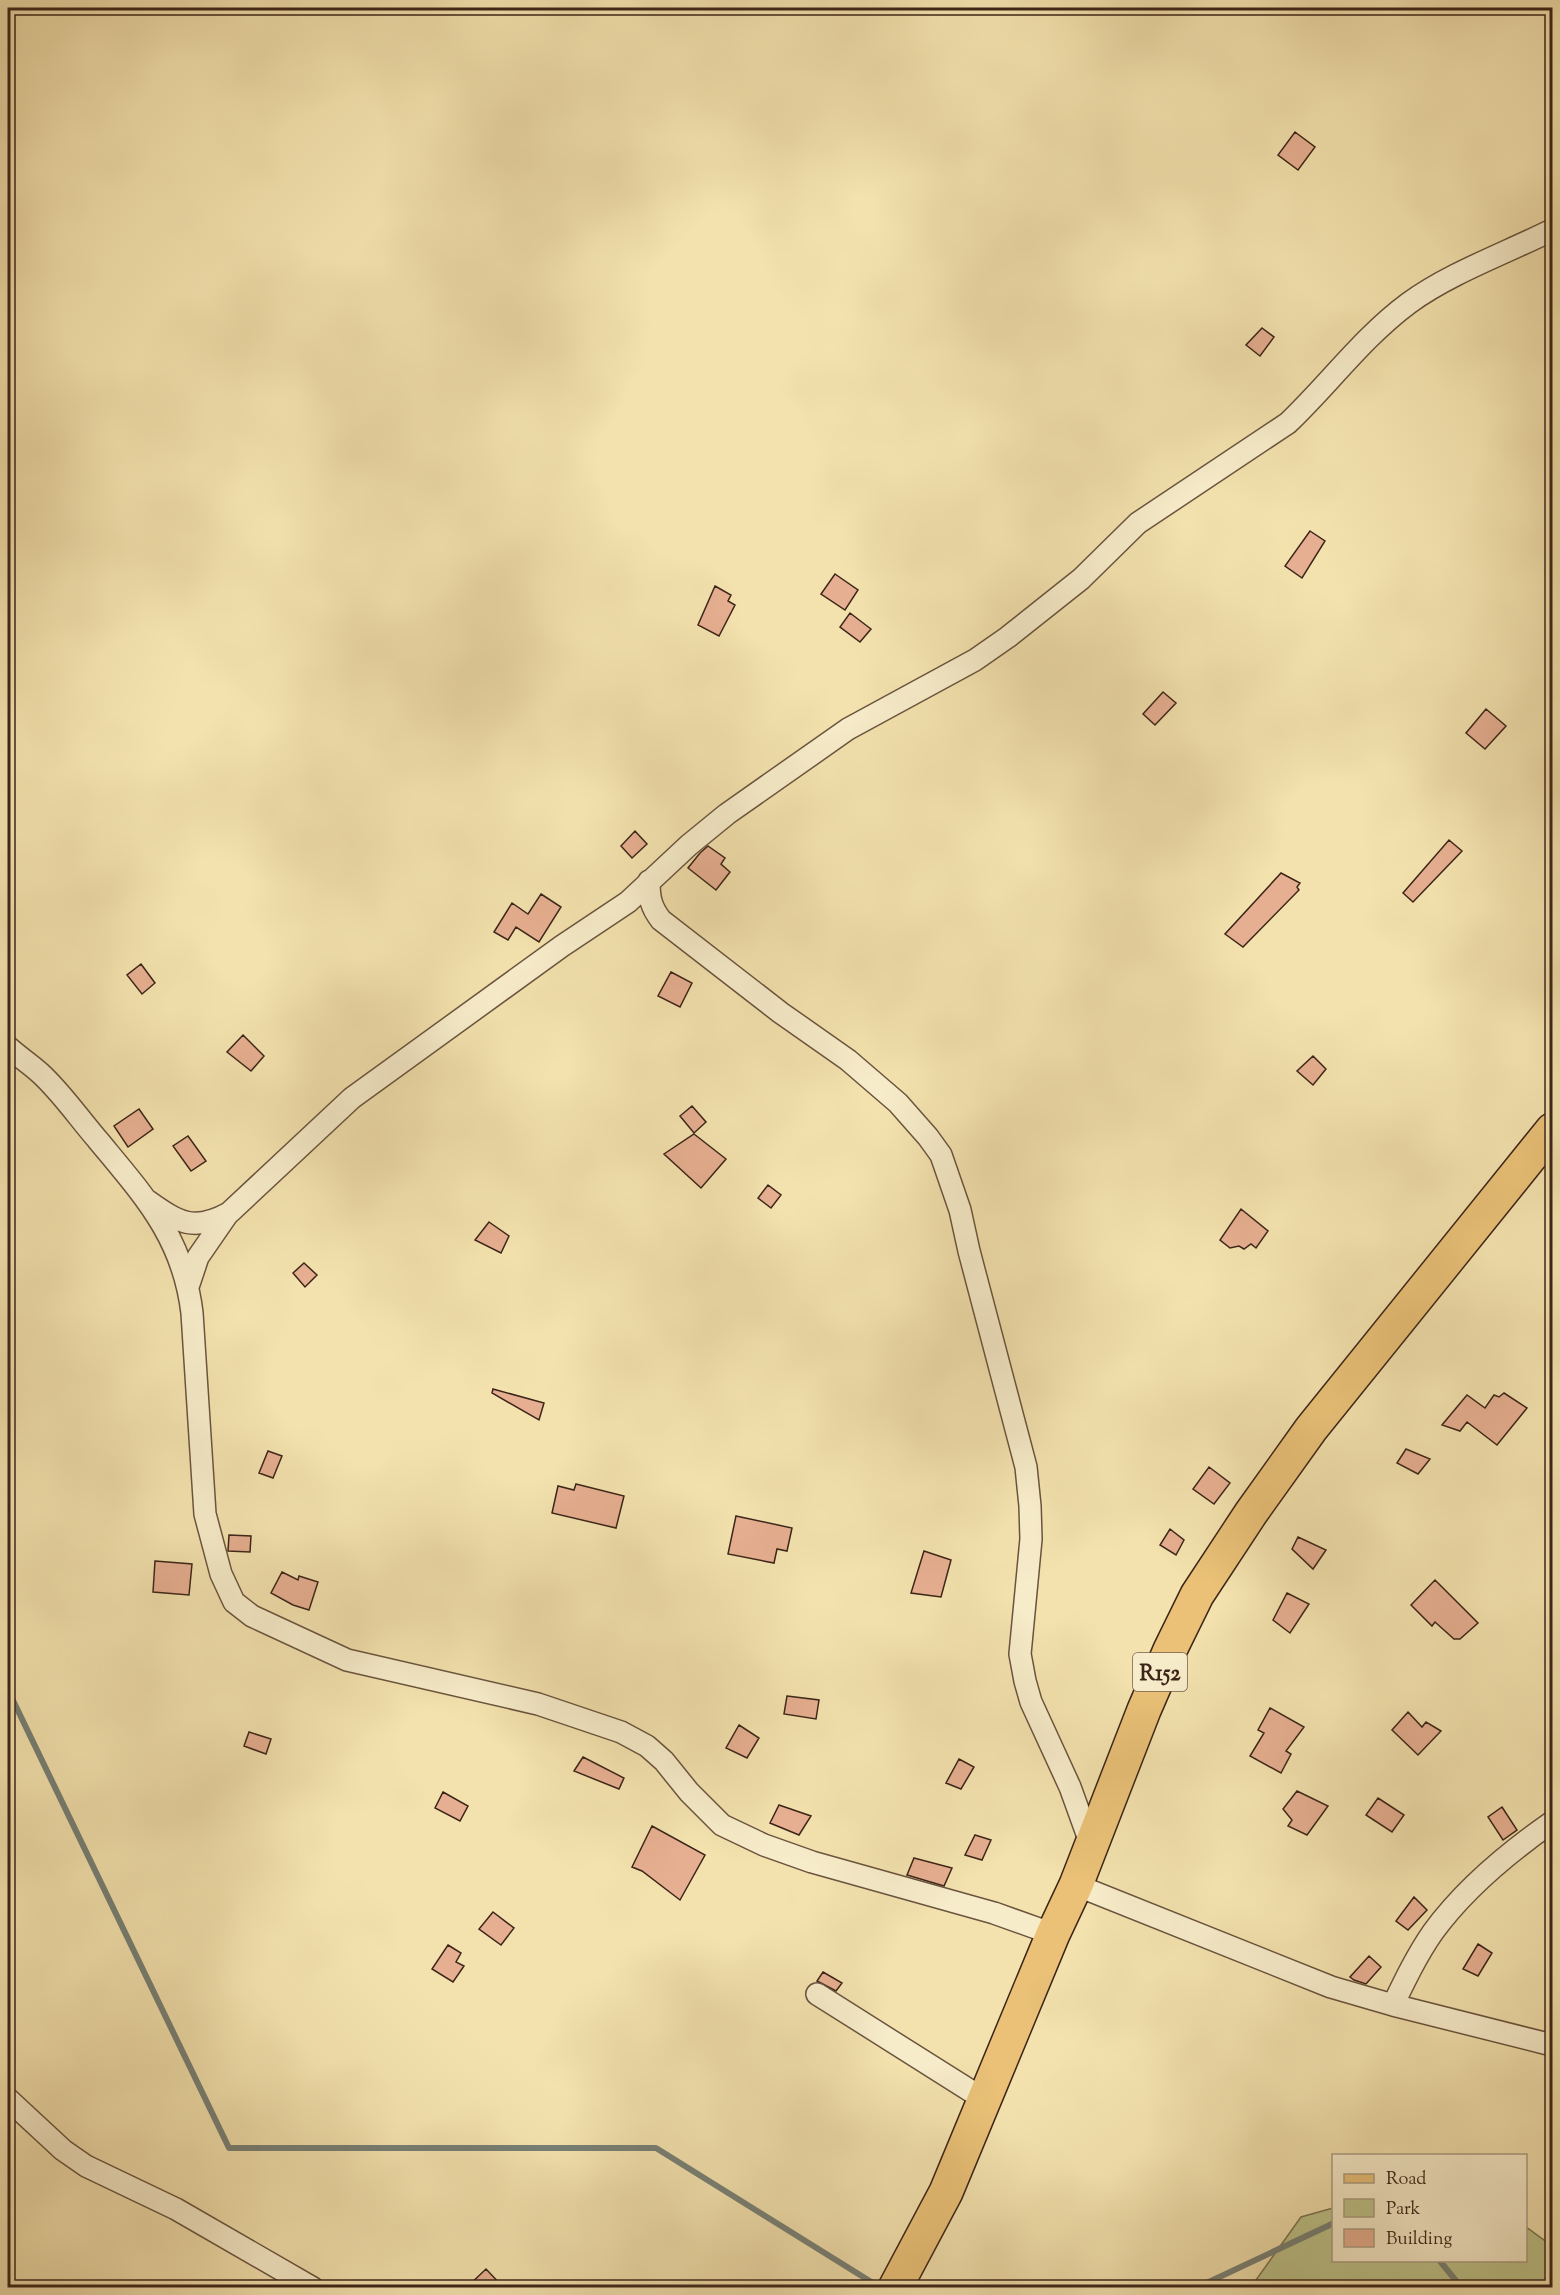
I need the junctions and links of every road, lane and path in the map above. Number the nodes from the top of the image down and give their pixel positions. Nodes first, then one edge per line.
1 (1552, 230) edge
2 (649, 881) junction
3 (8, 1047) edge
4 (1552, 1130) edge
5 (148, 1201) junction
6 (230, 1213) junction
7 (189, 1284) junction
8 (1552, 1822) edge
9 (1091, 1845) junction
10 (1076, 1885) junction
11 (1053, 1934) junction
12 (818, 1994) dead end
13 (1394, 2005) junction
14 (1552, 2045) edge
15 (8, 2099) edge
16 (985, 2100) junction
17 (313, 2288) edge
18 (895, 2288) edge

1 - 2 street
2 - 6 street
2 - 9 street
3 - 5 street
4 - 9 main road, R152
5 - 6 street
5 - 7 street
6 - 7 street
7 - 11 street
8 - 13 street
9 - 10 main road, R152
10 - 11 main road, R152
10 - 13 street
11 - 16 main road, R152
12 - 16 street
13 - 14 street
15 - 17 street
16 - 18 main road, R152

